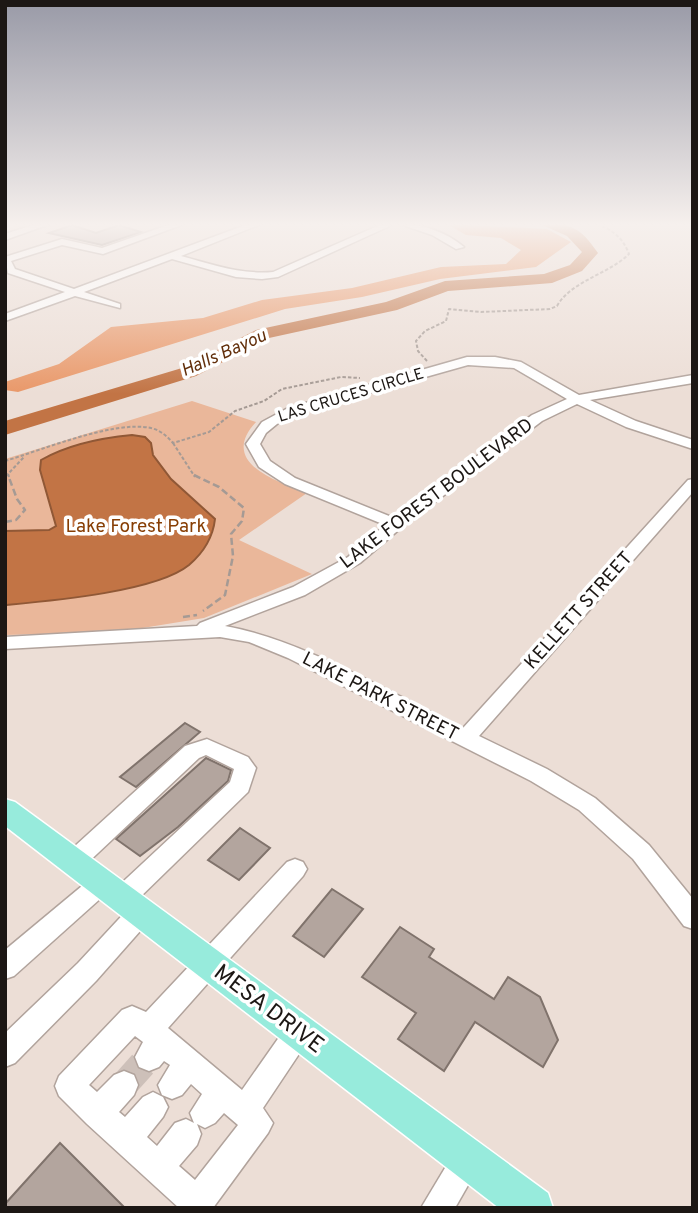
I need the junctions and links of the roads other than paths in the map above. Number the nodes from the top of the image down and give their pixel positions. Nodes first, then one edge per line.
1 (47, 281) edge
2 (106, 281) edge
3 (75, 292) junction
4 (117, 306) dead end
5 (5, 318) edge
6 (693, 379) edge
7 (577, 399) junction
8 (693, 444) edge
9 (693, 483) edge
10 (396, 524) junction
11 (186, 624) junction
12 (5, 643) edge
13 (465, 739) junction
14 (5, 810) edge
15 (73, 862) junction
16 (295, 869) dead end
17 (121, 898) junction
18 (693, 918) edge
19 (206, 964) junction
20 (5, 967) edge
21 (299, 1033) junction
22 (154, 1043) junction
23 (5, 1053) edge
24 (124, 1084) tunnel mouth
25 (171, 1086) junction
26 (244, 1111) junction
27 (204, 1113) junction
28 (97, 1114) junction
29 (126, 1139) junction
30 (468, 1159) junction
31 (158, 1167) junction
32 (437, 1208) edge
33 (533, 1208) edge

1 - 3 street
2 - 3 street
3 - 4 street
3 - 5 street
6 - 7 street, LAKE FOREST BOULEVARD
7 - 8 street
7 - 10 street, LAKE FOREST BOULEVARD
7 - 10 street, LAS CRUCES CIRCLE
9 - 13 street, KELLETT STREET
10 - 11 street, LAKE FOREST BOULEVARD
11 - 12 street, LAKE PARK STREET
11 - 13 street, LAKE PARK STREET
13 - 18 street, LAKE PARK STREET
14 - 15 main road, MESA DRIVE
15 - 17 main road, MESA DRIVE
15 - 17 street
16 - 19 street
17 - 19 main road, MESA DRIVE
17 - 20 street
17 - 23 street
19 - 21 main road, MESA DRIVE
19 - 22 street
21 - 26 street
21 - 30 main road, MESA DRIVE
22 - 25 street
22 - 28 street
24 - 28 street
25 - 27 street
25 - 29 street
26 - 27 street
26 - 31 street
27 - 31 street
28 - 29 street
29 - 31 street
30 - 32 street
30 - 33 main road, MESA DRIVE

